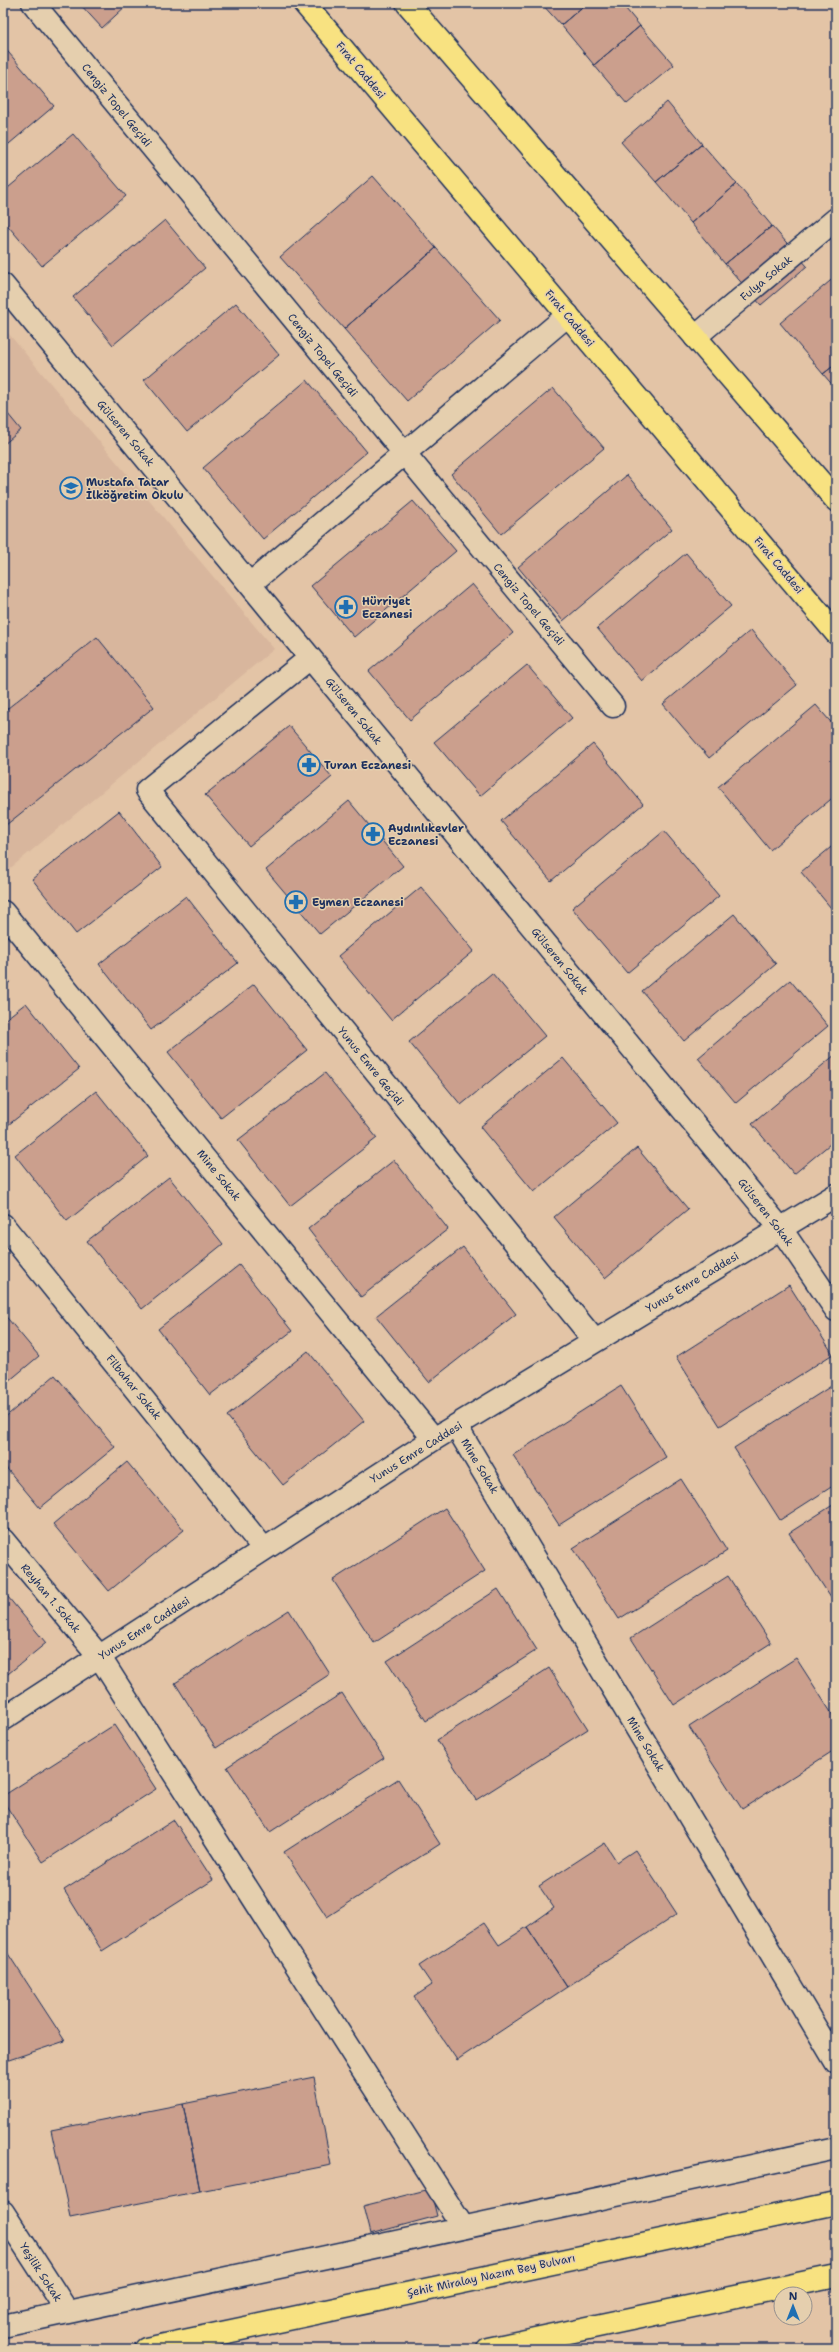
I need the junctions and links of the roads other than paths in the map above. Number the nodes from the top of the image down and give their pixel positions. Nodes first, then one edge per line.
1 (33, 3) edge
2 (304, 3) edge
3 (407, 3) edge
4 (836, 219) edge
5 (3, 285) edge
6 (568, 315) junction
7 (695, 337) junction
8 (404, 454) junction
9 (836, 500) edge
10 (250, 584) junction
11 (836, 633) edge
12 (310, 658) junction
13 (613, 706) dead end
14 (3, 912) edge
15 (836, 1196) edge
16 (3, 1225) edge
17 (781, 1229) junction
18 (836, 1310) edge
19 (595, 1341) junction
20 (456, 1426) junction
21 (434, 1439) junction
22 (3, 1540) edge
23 (264, 1549) junction
24 (99, 1656) junction
25 (3, 1720) edge
26 (836, 2062) edge
27 (836, 2148) edge
28 (836, 2203) edge
29 (3, 2212) edge
30 (463, 2227) junction
31 (836, 2276) edge
32 (67, 2311) junction
33 (3, 2326) edge
34 (146, 2349) edge
35 (488, 2349) edge

1 - 8 street, Cengiz Topel Geçidi
2 - 6 main road, Fırat Caddesi
3 - 7 main road
4 - 7 street, Fulya Sokak
5 - 10 street, Gülseren Sokak
6 - 8 street
6 - 11 main road, Fırat Caddesi
7 - 9 main road
8 - 10 street
8 - 13 street, Cengiz Topel Geçidi
10 - 12 street, Gülseren Sokak
12 - 17 street, Gülseren Sokak
12 - 19 street, Yunus Emre Geçidi
14 - 21 street, Mine Sokak
15 - 17 street, Yunus Emre Caddesi
16 - 23 street, Filbahar Sokak
17 - 18 street, Gülseren Sokak
17 - 19 street, Yunus Emre Caddesi
19 - 20 street, Yunus Emre Caddesi
20 - 21 street, Yunus Emre Caddesi
20 - 26 street, Mine Sokak
21 - 23 street, Yunus Emre Caddesi
22 - 24 street, Reyhan 1. Sokak
23 - 24 street, Yunus Emre Caddesi
24 - 25 street, Yunus Emre Caddesi
24 - 30 street, Reyhan 1. Sokak
27 - 30 street
28 - 34 main road, Şehit Miralay Nazım Bey Bulvarı
29 - 32 street, Yeşilik Sokak
30 - 32 street
31 - 35 main road
32 - 33 street

